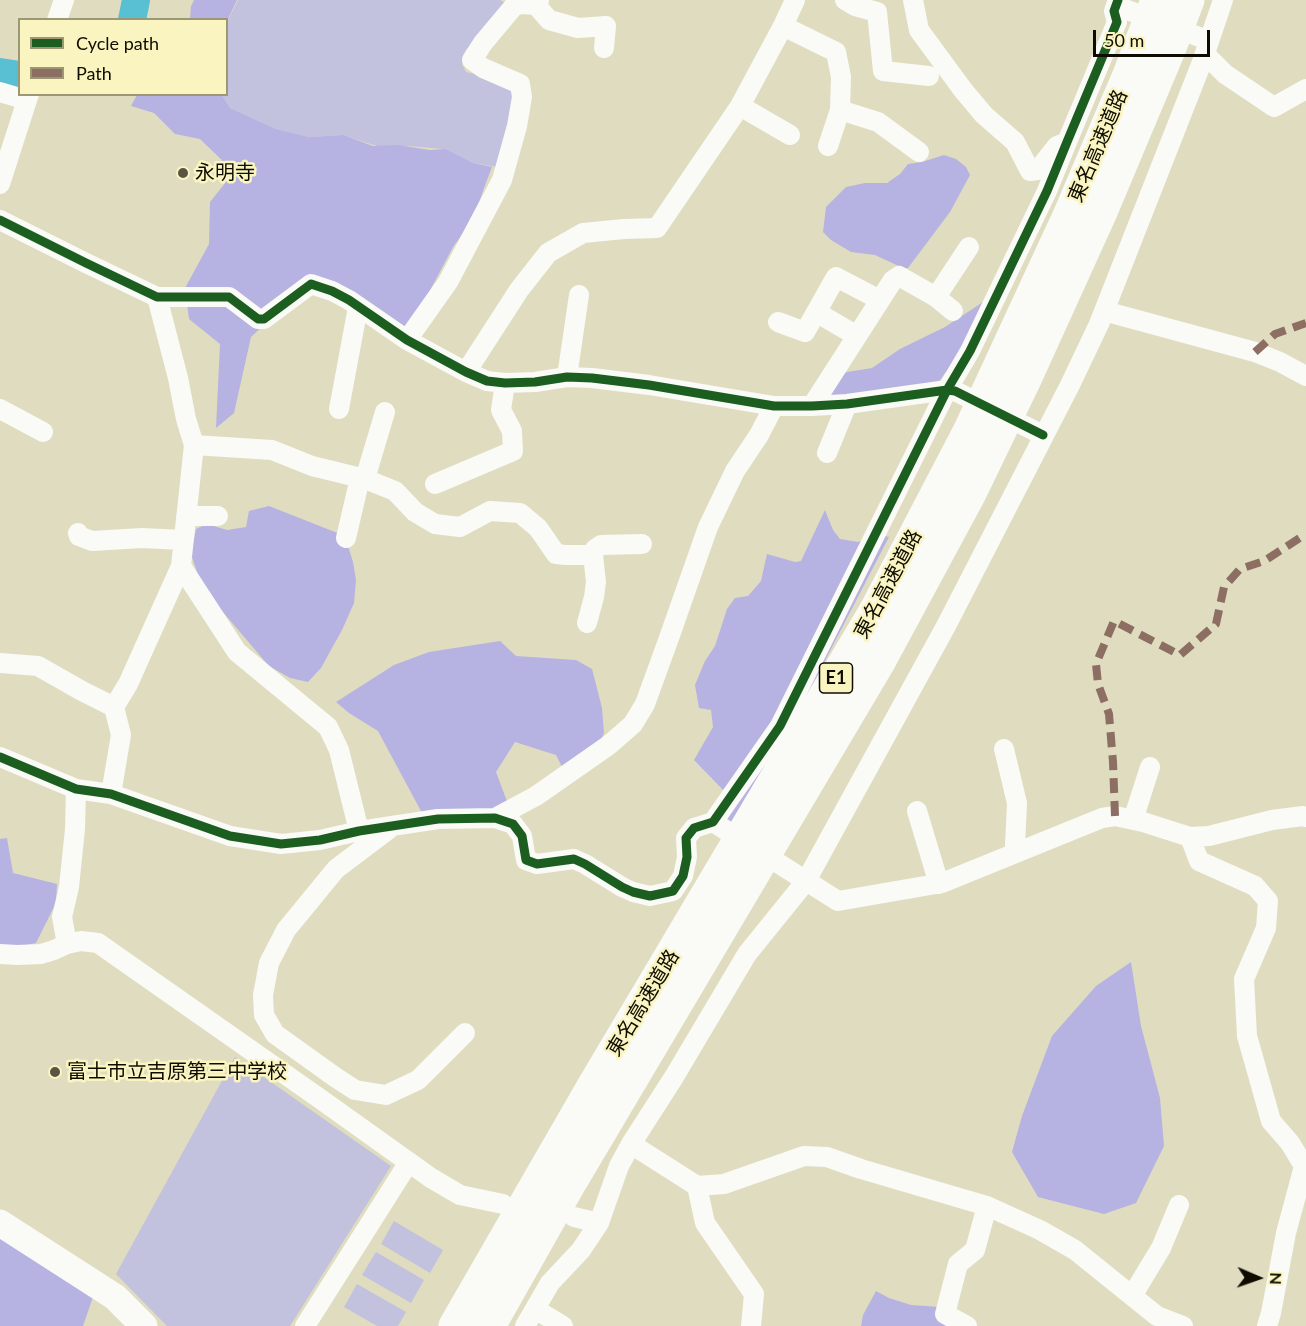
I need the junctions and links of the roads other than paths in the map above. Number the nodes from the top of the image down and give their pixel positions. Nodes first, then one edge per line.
1 (64, 0) edge
2 (795, 0) edge
3 (845, 0) edge
4 (913, 0) edge
5 (1157, 0) edge
6 (1188, 0) edge
7 (1223, 0) edge
8 (538, 3) edge
9 (1120, 4) edge
10 (58, 18) edge
11 (783, 26) junction
12 (1204, 46) junction
13 (604, 48) dead end
14 (929, 76) dead end
15 (1306, 89) edge
16 (0, 92) edge
17 (18, 95) edge
18 (28, 97) edge
19 (740, 106) junction
20 (840, 110) junction
21 (790, 135) dead end
22 (1067, 142) junction
23 (828, 146) dead end
24 (919, 152) dead end
25 (0, 184) edge
26 (0, 220) edge
27 (969, 247) dead end
28 (579, 295) dead end
29 (157, 297) junction
30 (936, 297) junction
31 (880, 300) junction
32 (358, 307) junction
33 (953, 310) dead end
34 (1104, 311) junction
35 (816, 312) junction
36 (778, 322) dead end
37 (857, 336) junction
38 (407, 340) junction
39 (466, 372) junction
40 (567, 376) junction
41 (1306, 376) edge
42 (505, 383) junction
43 (951, 391) junction
44 (847, 404) junction
45 (774, 406) junction
46 (812, 406) junction
47 (0, 409) edge
48 (339, 409) dead end
49 (385, 412) dead end
50 (43, 432) dead end
51 (1040, 433) junction
52 (194, 445) junction
53 (826, 453) dead end
54 (362, 478) junction
55 (435, 484) dead end
56 (186, 516) junction
57 (218, 516) dead end
58 (78, 533) dead end
59 (346, 538) dead end
60 (183, 540) junction
61 (642, 544) dead end
62 (593, 555) junction
63 (181, 567) junction
64 (587, 623) dead end
65 (0, 663) edge
66 (114, 707) junction
67 (1004, 749) dead end
68 (0, 757) edge
69 (1150, 767) dead end
70 (76, 789) junction
71 (111, 794) junction
72 (917, 812) dead end
73 (1305, 813) edge
74 (495, 818) junction
75 (1133, 820) junction
76 (715, 823) junction
77 (391, 827) junction
78 (359, 831) junction
79 (1190, 837) junction
80 (1018, 852) junction
81 (800, 877) junction
82 (939, 884) junction
83 (68, 944) junction
84 (0, 954) edge
85 (465, 1033) dead end
86 (631, 1144) junction
87 (409, 1162) junction
88 (1305, 1167) edge
89 (697, 1186) junction
90 (503, 1204) dead end
91 (1179, 1205) dead end
92 (987, 1206) junction
93 (574, 1217) dead end
94 (0, 1223) edge
95 (599, 1223) junction
96 (1132, 1296) junction
97 (535, 1309) junction
98 (144, 1326) edge
99 (305, 1326) edge
100 (455, 1326) edge
101 (489, 1326) edge
102 (525, 1326) edge
103 (563, 1326) edge
104 (751, 1326) edge
105 (967, 1326) edge
106 (1183, 1326) edge
107 (1267, 1326) edge

1 - 10 street
2 - 11 street
3 - 14 street
4 - 22 street
5 - 100 highway, 東名高速道路 / E1
6 - 101 highway, 東名高速道路 / E1
7 - 12 street
8 - 13 street
8 - 38 street
9 - 12 street
9 - 22 street
11 - 19 street
11 - 20 street
12 - 15 street
12 - 34 street
16 - 17 street
18 - 25 street
19 - 21 street
19 - 39 street
20 - 23 street
20 - 24 street
22 - 43 street
26 - 29 street
27 - 30 street
28 - 40 street
29 - 32 street
29 - 52 street
30 - 31 street
30 - 33 street
31 - 35 street
31 - 37 street
32 - 38 street
32 - 48 street
34 - 41 street
34 - 51 street
35 - 36 street
35 - 37 street
37 - 46 street
38 - 39 street
39 - 42 street
40 - 42 street
40 - 45 street
42 - 55 street
43 - 44 street
43 - 51 street
43 - 76 street
44 - 46 street
44 - 53 street
45 - 46 street
45 - 74 street
47 - 50 street
49 - 54 street
51 - 81 street
52 - 54 street
52 - 56 street
54 - 59 street
54 - 62 street
56 - 57 street
56 - 60 street
58 - 60 street
60 - 63 street
61 - 62 street
62 - 64 street
63 - 66 street
63 - 78 street
65 - 66 street
66 - 71 street
67 - 80 street
68 - 70 street
69 - 75 street
70 - 71 street
70 - 83 street
71 - 78 street
72 - 82 street
73 - 79 street
74 - 76 street
74 - 77 street
75 - 79 street
75 - 80 street
76 - 81 street
77 - 78 street
77 - 85 street
79 - 88 street
80 - 82 street
81 - 82 street
81 - 86 street
83 - 84 street
83 - 87 street
86 - 89 street
86 - 95 street
87 - 90 street
87 - 99 street
88 - 107 street
89 - 92 street
89 - 104 street
91 - 96 street
92 - 96 street
92 - 105 street
93 - 95 street
94 - 98 street
95 - 97 street
96 - 106 street
97 - 102 street
97 - 103 street

